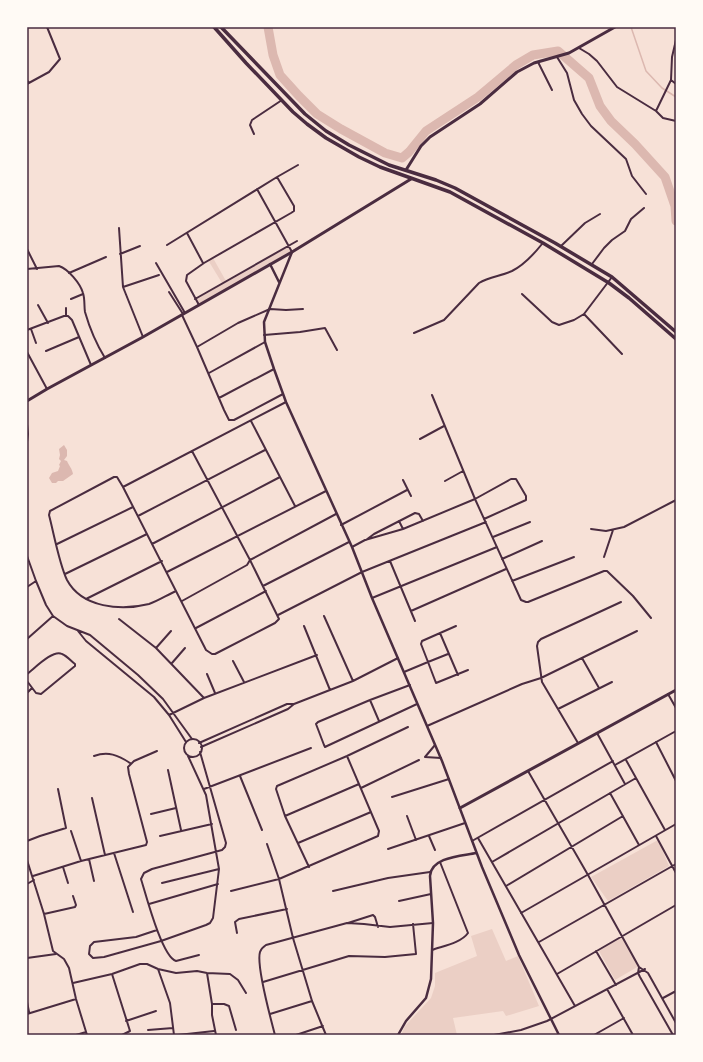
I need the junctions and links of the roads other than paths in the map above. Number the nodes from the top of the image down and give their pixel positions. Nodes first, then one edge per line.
1 (47, 27) edge
2 (214, 27) edge
3 (222, 27) edge
4 (615, 27) edge
5 (676, 40) edge
6 (579, 48) junction
7 (558, 56) junction
8 (250, 58) junction
9 (246, 62) junction
10 (538, 62) junction
11 (27, 80) edge
12 (671, 80) junction
13 (28, 84) edge
14 (676, 84) edge
15 (552, 90) dead end
16 (282, 100) junction
17 (656, 111) junction
18 (676, 121) edge
19 (254, 134) dead end
20 (298, 165) dead end
21 (406, 170) junction
22 (277, 178) junction
23 (412, 179) junction
24 (257, 189) junction
25 (646, 194) dead end
26 (490, 206) junction
27 (644, 208) dead end
28 (486, 212) junction
29 (600, 214) dead end
30 (276, 222) junction
31 (119, 228) dead end
32 (187, 233) junction
33 (297, 241) dead end
34 (543, 243) junction
35 (167, 244) dead end
36 (140, 246) dead end
37 (288, 246) junction
38 (561, 246) junction
39 (27, 249) edge
40 (292, 252) junction
41 (120, 254) junction
42 (106, 257) dead end
43 (156, 263) dead end
44 (203, 263) junction
45 (270, 264) junction
46 (592, 264) junction
47 (27, 269) edge
48 (37, 269) junction
49 (69, 273) junction
50 (159, 275) dead end
51 (612, 277) junction
52 (280, 283) junction
53 (609, 283) junction
54 (123, 287) junction
55 (169, 292) dead end
56 (83, 294) junction
57 (522, 294) dead end
58 (71, 299) dead end
59 (195, 299) junction
60 (38, 305) dead end
61 (199, 305) junction
62 (66, 308) dead end
63 (270, 309) junction
64 (303, 309) dead end
65 (183, 314) junction
66 (584, 314) junction
67 (66, 316) junction
68 (48, 323) junction
69 (31, 329) junction
70 (27, 330) edge
71 (676, 332) edge
72 (414, 333) dead end
73 (264, 335) junction
74 (79, 337) junction
75 (144, 337) junction
76 (676, 339) edge
77 (265, 342) junction
78 (36, 343) dead end
79 (197, 347) junction
80 (337, 350) dead end
81 (46, 351) dead end
82 (27, 352) edge
83 (622, 354) dead end
84 (105, 358) junction
85 (91, 365) junction
86 (274, 369) junction
87 (208, 373) junction
88 (47, 389) junction
89 (283, 394) junction
90 (432, 395) dead end
91 (219, 398) junction
92 (27, 401) edge
93 (286, 402) junction
94 (250, 421) junction
95 (27, 424) edge
96 (444, 426) junction
97 (420, 439) dead end
98 (27, 442) edge
99 (265, 450) junction
100 (192, 451) junction
101 (463, 471) junction
102 (280, 477) junction
103 (208, 480) junction
104 (402, 480) dead end
105 (445, 481) dead end
106 (123, 487) junction
107 (408, 490) junction
108 (326, 491) junction
109 (412, 496) dead end
110 (475, 499) junction
111 (676, 500) edge
112 (295, 506) junction
113 (133, 507) junction
114 (222, 508) junction
115 (336, 514) junction
116 (138, 516) junction
117 (399, 521) junction
118 (423, 521) junction
119 (485, 521) junction
120 (530, 522) dead end
121 (341, 525) junction
122 (403, 529) junction
123 (591, 529) dead end
124 (614, 530) junction
125 (147, 534) junction
126 (237, 535) junction
127 (493, 537) junction
128 (366, 540) junction
129 (542, 541) dead end
130 (349, 542) junction
131 (56, 544) junction
132 (152, 544) junction
133 (352, 547) junction
134 (497, 547) junction
135 (27, 556) edge
136 (574, 557) dead end
137 (604, 557) dead end
138 (502, 558) junction
139 (250, 560) junction
140 (162, 561) junction
141 (390, 561) junction
142 (506, 569) junction
143 (167, 572) junction
144 (362, 572) junction
145 (65, 574) junction
146 (36, 581) junction
147 (512, 581) junction
148 (263, 586) junction
149 (27, 587) edge
150 (401, 587) junction
151 (176, 591) junction
152 (266, 591) junction
153 (372, 598) junction
154 (86, 599) junction
155 (182, 601) junction
156 (621, 602) dead end
157 (411, 611) junction
158 (278, 615) junction
159 (53, 616) junction
160 (324, 616) dead end
161 (651, 618) dead end
162 (119, 619) dead end
163 (415, 621) dead end
164 (304, 626) dead end
165 (456, 626) dead end
166 (196, 628) junction
167 (78, 630) junction
168 (171, 631) dead end
169 (637, 631) dead end
170 (440, 633) junction
171 (27, 639) edge
172 (156, 648) junction
173 (185, 648) dead end
174 (448, 654) junction
175 (316, 656) junction
176 (398, 658) junction
177 (582, 658) junction
178 (233, 661) dead end
179 (428, 662) junction
180 (172, 663) junction
181 (468, 670) dead end
182 (404, 672) junction
183 (27, 674) edge
184 (207, 674) dead end
185 (458, 675) junction
186 (541, 678) junction
187 (354, 680) junction
188 (27, 681) edge
189 (244, 682) junction
190 (612, 682) dead end
191 (410, 685) junction
192 (32, 688) junction
193 (599, 688) junction
194 (330, 690) junction
195 (676, 690) edge
196 (27, 693) edge
197 (215, 693) junction
198 (668, 694) junction
199 (204, 698) junction
200 (370, 700) junction
201 (294, 704) junction
202 (417, 704) junction
203 (676, 708) edge
204 (558, 709) junction
205 (173, 712) junction
206 (169, 715) junction
207 (379, 721) junction
208 (427, 726) junction
209 (408, 727) dead end
210 (676, 731) edge
211 (597, 733) junction
212 (192, 740) junction
213 (186, 742) junction
214 (656, 742) junction
215 (199, 743) junction
216 (578, 743) junction
217 (435, 745) junction
218 (201, 747) junction
219 (311, 748) dead end
220 (157, 751) dead end
221 (200, 752) junction
222 (94, 756) dead end
223 (188, 756) junction
224 (347, 756) junction
225 (441, 758) junction
226 (419, 760) dead end
227 (626, 760) junction
228 (613, 761) junction
229 (130, 764) junction
230 (615, 765) junction
231 (168, 770) dead end
232 (528, 771) junction
233 (240, 776) junction
234 (636, 778) junction
235 (449, 779) junction
236 (676, 781) edge
237 (359, 784) junction
238 (625, 784) junction
239 (210, 787) junction
240 (361, 788) junction
241 (58, 789) dead end
242 (204, 789) junction
243 (610, 793) junction
244 (392, 797) dead end
245 (92, 798) dead end
246 (544, 800) junction
247 (176, 808) junction
248 (460, 808) junction
249 (371, 812) junction
250 (151, 814) dead end
251 (285, 816) junction
252 (407, 816) dead end
253 (623, 816) junction
254 (466, 823) junction
255 (558, 823) junction
256 (212, 824) junction
257 (676, 824) edge
258 (71, 830) dead end
259 (181, 830) junction
260 (262, 830) dead end
261 (665, 830) junction
262 (160, 836) dead end
263 (429, 836) junction
264 (656, 836) junction
265 (478, 838) junction
266 (416, 840) junction
267 (27, 841) edge
268 (472, 841) junction
269 (298, 843) junction
270 (267, 844) dead end
271 (639, 845) junction
272 (572, 847) junction
273 (388, 849) dead end
274 (435, 850) dead end
275 (216, 852) junction
276 (476, 852) junction
277 (114, 853) junction
278 (105, 855) junction
279 (89, 859) junction
280 (27, 860) edge
281 (80, 861) junction
282 (440, 862) junction
283 (492, 862) junction
284 (676, 864) edge
285 (672, 866) junction
286 (63, 867) junction
287 (309, 867) junction
288 (219, 869) junction
289 (430, 872) junction
290 (676, 873) edge
291 (588, 875) junction
292 (32, 876) junction
293 (279, 879) junction
294 (34, 880) junction
295 (94, 881) dead end
296 (68, 883) dead end
297 (162, 883) dead end
298 (27, 884) edge
299 (218, 884) junction
300 (506, 886) junction
301 (231, 891) dead end
302 (333, 891) dead end
303 (431, 894) junction
304 (73, 896) dead end
305 (399, 901) dead end
306 (149, 904) junction
307 (605, 904) junction
308 (676, 905) edge
309 (287, 909) junction
310 (133, 912) dead end
311 (521, 913) junction
312 (44, 914) junction
313 (347, 923) junction
314 (413, 924) junction
315 (433, 924) junction
316 (378, 927) junction
317 (158, 930) junction
318 (237, 933) dead end
319 (622, 936) junction
320 (293, 938) junction
321 (161, 941) junction
322 (539, 942) junction
323 (432, 950) junction
324 (596, 951) junction
325 (56, 954) junction
326 (199, 955) dead end
327 (27, 958) edge
328 (639, 966) junction
329 (158, 969) junction
330 (303, 970) junction
331 (644, 970) junction
332 (207, 973) junction
333 (638, 973) junction
334 (27, 974) edge
335 (112, 974) junction
336 (557, 974) junction
337 (27, 979) edge
338 (263, 982) junction
339 (72, 983) junction
340 (616, 985) junction
341 (607, 989) junction
342 (676, 991) edge
343 (246, 993) dead end
344 (662, 998) junction
345 (76, 999) junction
346 (312, 1001) junction
347 (27, 1002) edge
348 (212, 1004) junction
349 (575, 1006) junction
350 (156, 1011) dead end
351 (28, 1013) edge
352 (270, 1014) junction
353 (624, 1018) junction
354 (551, 1019) junction
355 (126, 1021) junction
356 (676, 1021) edge
357 (323, 1026) junction
358 (173, 1028) junction
359 (148, 1030) dead end
360 (236, 1030) dead end
361 (214, 1031) junction
362 (87, 1033) edge
363 (76, 1035) edge
364 (122, 1035) edge
365 (174, 1035) edge
366 (178, 1035) edge
367 (216, 1035) edge
368 (275, 1035) edge
369 (296, 1035) edge
370 (326, 1035) edge
371 (398, 1035) edge
372 (494, 1035) edge
373 (559, 1035) edge
374 (594, 1035) edge
375 (633, 1035) edge
376 (673, 1035) edge

1 - 13 street
2 - 9 highway
3 - 8 highway
4 - 6 main road
5 - 12 street
6 - 7 main road
6 - 17 street
7 - 10 main road
7 - 25 street
8 - 9 highway
8 - 21 highway
9 - 16 highway
10 - 15 street
10 - 21 main road
11 - 13 street
12 - 14 street
12 - 17 street
16 - 19 street
16 - 23 highway
17 - 18 street
20 - 22 street
21 - 26 highway
22 - 24 street
22 - 30 street
23 - 28 highway
23 - 40 main road
24 - 30 street
24 - 32 street
26 - 28 highway
26 - 38 highway
27 - 46 street
28 - 34 highway
29 - 38 street
30 - 37 street
30 - 44 street
31 - 41 street
32 - 35 street
32 - 44 street
33 - 37 street
34 - 53 highway
34 - 72 street
36 - 41 street
37 - 40 street
37 - 59 street
38 - 46 highway
39 - 48 street
40 - 45 main road
40 - 52 street
41 - 54 street
42 - 49 street
43 - 65 street
44 - 59 street
45 - 52 street
45 - 61 main road
46 - 51 highway
47 - 48 street
48 - 49 street
49 - 56 street
50 - 54 street
51 - 53 street
51 - 71 highway
52 - 63 street
53 - 66 street
53 - 76 highway
54 - 75 street
55 - 65 street
56 - 58 street
56 - 84 street
57 - 66 street
59 - 61 street
60 - 68 street
61 - 65 main road
62 - 67 street
63 - 64 street
63 - 73 street
63 - 79 street
65 - 75 main road
65 - 79 street
66 - 83 street
67 - 68 street
67 - 74 street
68 - 69 street
69 - 70 street
69 - 78 street
73 - 77 street
73 - 80 street
74 - 81 street
74 - 85 street
75 - 84 main road
77 - 86 street
77 - 87 street
79 - 87 street
82 - 88 street
84 - 85 main road
85 - 88 main road
86 - 89 street
86 - 91 street
87 - 91 street
88 - 92 main road
89 - 91 street
89 - 93 street
90 - 96 street
93 - 94 street
93 - 108 street
94 - 99 street
94 - 100 street
95 - 98 street
96 - 97 street
96 - 101 street
99 - 102 street
99 - 103 street
100 - 103 street
100 - 106 street
101 - 105 street
101 - 110 street
102 - 112 street
102 - 114 street
103 - 114 street
103 - 116 street
104 - 107 street
106 - 113 street
106 - 131 street
107 - 109 street
107 - 121 street
108 - 112 street
108 - 115 street
110 - 118 street
110 - 119 street
110 - 119 street
111 - 124 street
112 - 126 street
113 - 116 street
113 - 131 street
114 - 126 street
114 - 132 street
115 - 121 street
115 - 139 street
116 - 125 street
117 - 118 street
117 - 122 street
117 - 128 street
118 - 122 street
119 - 127 street
119 - 141 street
120 - 127 street
121 - 130 street
122 - 128 street
123 - 124 street
124 - 137 street
125 - 132 street
125 - 145 street
126 - 139 street
126 - 143 street
127 - 134 street
128 - 133 street
129 - 138 street
130 - 133 street
130 - 148 street
131 - 145 street
132 - 140 street
133 - 144 street
134 - 138 street
134 - 150 street
135 - 146 street
136 - 147 street
138 - 142 street
139 - 148 street
139 - 155 street
140 - 143 street
140 - 154 street
141 - 144 street
141 - 150 street
142 - 147 street
142 - 157 street
143 - 151 street
144 - 153 street
144 - 158 street
145 - 154 street
146 - 149 street
146 - 159 street
147 - 161 street
148 - 152 street
150 - 153 street
150 - 157 street
151 - 154 street
151 - 155 street
152 - 158 street
152 - 166 street
153 - 176 street
155 - 166 street
156 - 186 street
157 - 163 street
158 - 166 street
159 - 167 street
159 - 171 street
160 - 187 street
162 - 172 street
164 - 175 street
165 - 170 street
167 - 205 street
167 - 206 street
168 - 172 street
169 - 177 street
170 - 174 street
170 - 179 street
172 - 180 street
173 - 180 street
174 - 179 street
174 - 185 street
175 - 189 street
175 - 194 street
176 - 182 street
176 - 187 street
177 - 186 street
177 - 193 street
178 - 189 street
179 - 182 street
179 - 185 street
180 - 199 street
181 - 185 street
182 - 191 street
183 - 192 street
184 - 197 street
186 - 204 street
186 - 208 street
187 - 194 street
188 - 192 street
189 - 197 street
190 - 193 street
191 - 200 street
191 - 202 street
192 - 196 street
193 - 204 street
194 - 201 street
195 - 198 main road
197 - 199 street
198 - 203 street
198 - 211 main road
199 - 205 street
200 - 207 street
200 - 207 street
201 - 215 street
201 - 218 street
202 - 207 street
202 - 208 street
204 - 216 street
205 - 206 street
205 - 212 street
206 - 213 street
208 - 217 street
209 - 224 street
210 - 214 street
211 - 216 main road
211 - 228 street
212 - 213 street
212 - 215 street
213 - 223 street
214 - 227 street
214 - 236 street
215 - 218 street
216 - 232 main road
217 - 225 street
217 - 225 street
218 - 221 street
219 - 233 street
220 - 229 street
221 - 223 street
221 - 239 street
222 - 229 street
223 - 242 street
224 - 237 street
224 - 251 street
225 - 235 street
226 - 240 street
227 - 230 street
227 - 234 street
228 - 230 street
228 - 246 street
229 - 277 street
230 - 238 street
231 - 247 street
232 - 246 street
232 - 248 main road
233 - 239 street
233 - 260 street
234 - 238 street
234 - 261 street
235 - 244 street
235 - 248 street
237 - 240 street
237 - 251 street
238 - 243 street
239 - 242 street
239 - 275 street
240 - 249 street
241 - 267 street
242 - 256 street
243 - 253 street
243 - 255 street
245 - 278 street
246 - 255 street
246 - 265 street
247 - 250 street
247 - 259 street
248 - 254 street
249 - 269 street
249 - 287 street
251 - 269 street
252 - 266 street
253 - 271 street
253 - 272 street
254 - 263 street
254 - 268 street
255 - 272 street
255 - 283 street
256 - 259 street
256 - 275 street
257 - 261 street
258 - 281 street
259 - 262 street
261 - 264 street
263 - 266 street
263 - 274 street
264 - 271 street
264 - 285 street
265 - 268 street
265 - 283 street
266 - 273 street
268 - 276 street
269 - 287 street
270 - 293 street
271 - 291 street
272 - 291 street
272 - 300 street
275 - 288 street
275 - 306 street
276 - 282 street
276 - 354 street
277 - 278 street
277 - 310 street
278 - 279 street
279 - 281 street
279 - 295 street
280 - 292 street
281 - 286 street
282 - 289 street
282 - 323 street
283 - 300 street
284 - 285 street
285 - 290 street
285 - 307 street
286 - 292 street
286 - 296 street
287 - 293 street
288 - 297 street
288 - 299 street
289 - 302 street
289 - 303 street
291 - 307 street
291 - 311 street
292 - 294 street
293 - 301 street
293 - 309 street
294 - 298 street
294 - 312 street
299 - 306 street
299 - 321 street
300 - 311 street
303 - 305 street
303 - 315 street
304 - 312 street
306 - 317 street
307 - 319 street
307 - 322 street
308 - 319 street
309 - 318 street
309 - 320 street
311 - 322 street
312 - 325 street
313 - 316 street
313 - 316 street
313 - 320 street
314 - 315 street
314 - 316 street
314 - 330 street
315 - 323 street
317 - 321 street
317 - 321 street
319 - 324 street
319 - 328 street
320 - 330 street
320 - 338 street
321 - 326 street
322 - 336 street
323 - 371 street
324 - 336 street
324 - 340 street
325 - 327 street
325 - 339 street
328 - 331 street
328 - 333 street
329 - 332 street
329 - 335 street
329 - 358 street
330 - 338 street
330 - 346 street
331 - 333 street
331 - 344 street
332 - 343 street
332 - 348 street
333 - 340 street
333 - 376 street
334 - 337 street
335 - 339 street
335 - 355 street
336 - 349 street
338 - 352 street
339 - 345 street
340 - 341 street
341 - 349 street
341 - 353 street
342 - 344 street
344 - 356 street
345 - 351 street
345 - 362 street
346 - 352 street
346 - 357 street
347 - 351 street
348 - 360 street
348 - 361 street
349 - 354 street
350 - 355 street
352 - 368 street
353 - 374 street
353 - 375 street
354 - 372 street
354 - 373 street
355 - 364 street
357 - 369 street
357 - 370 street
358 - 359 street
358 - 365 street
361 - 366 street
361 - 367 street
362 - 363 street

